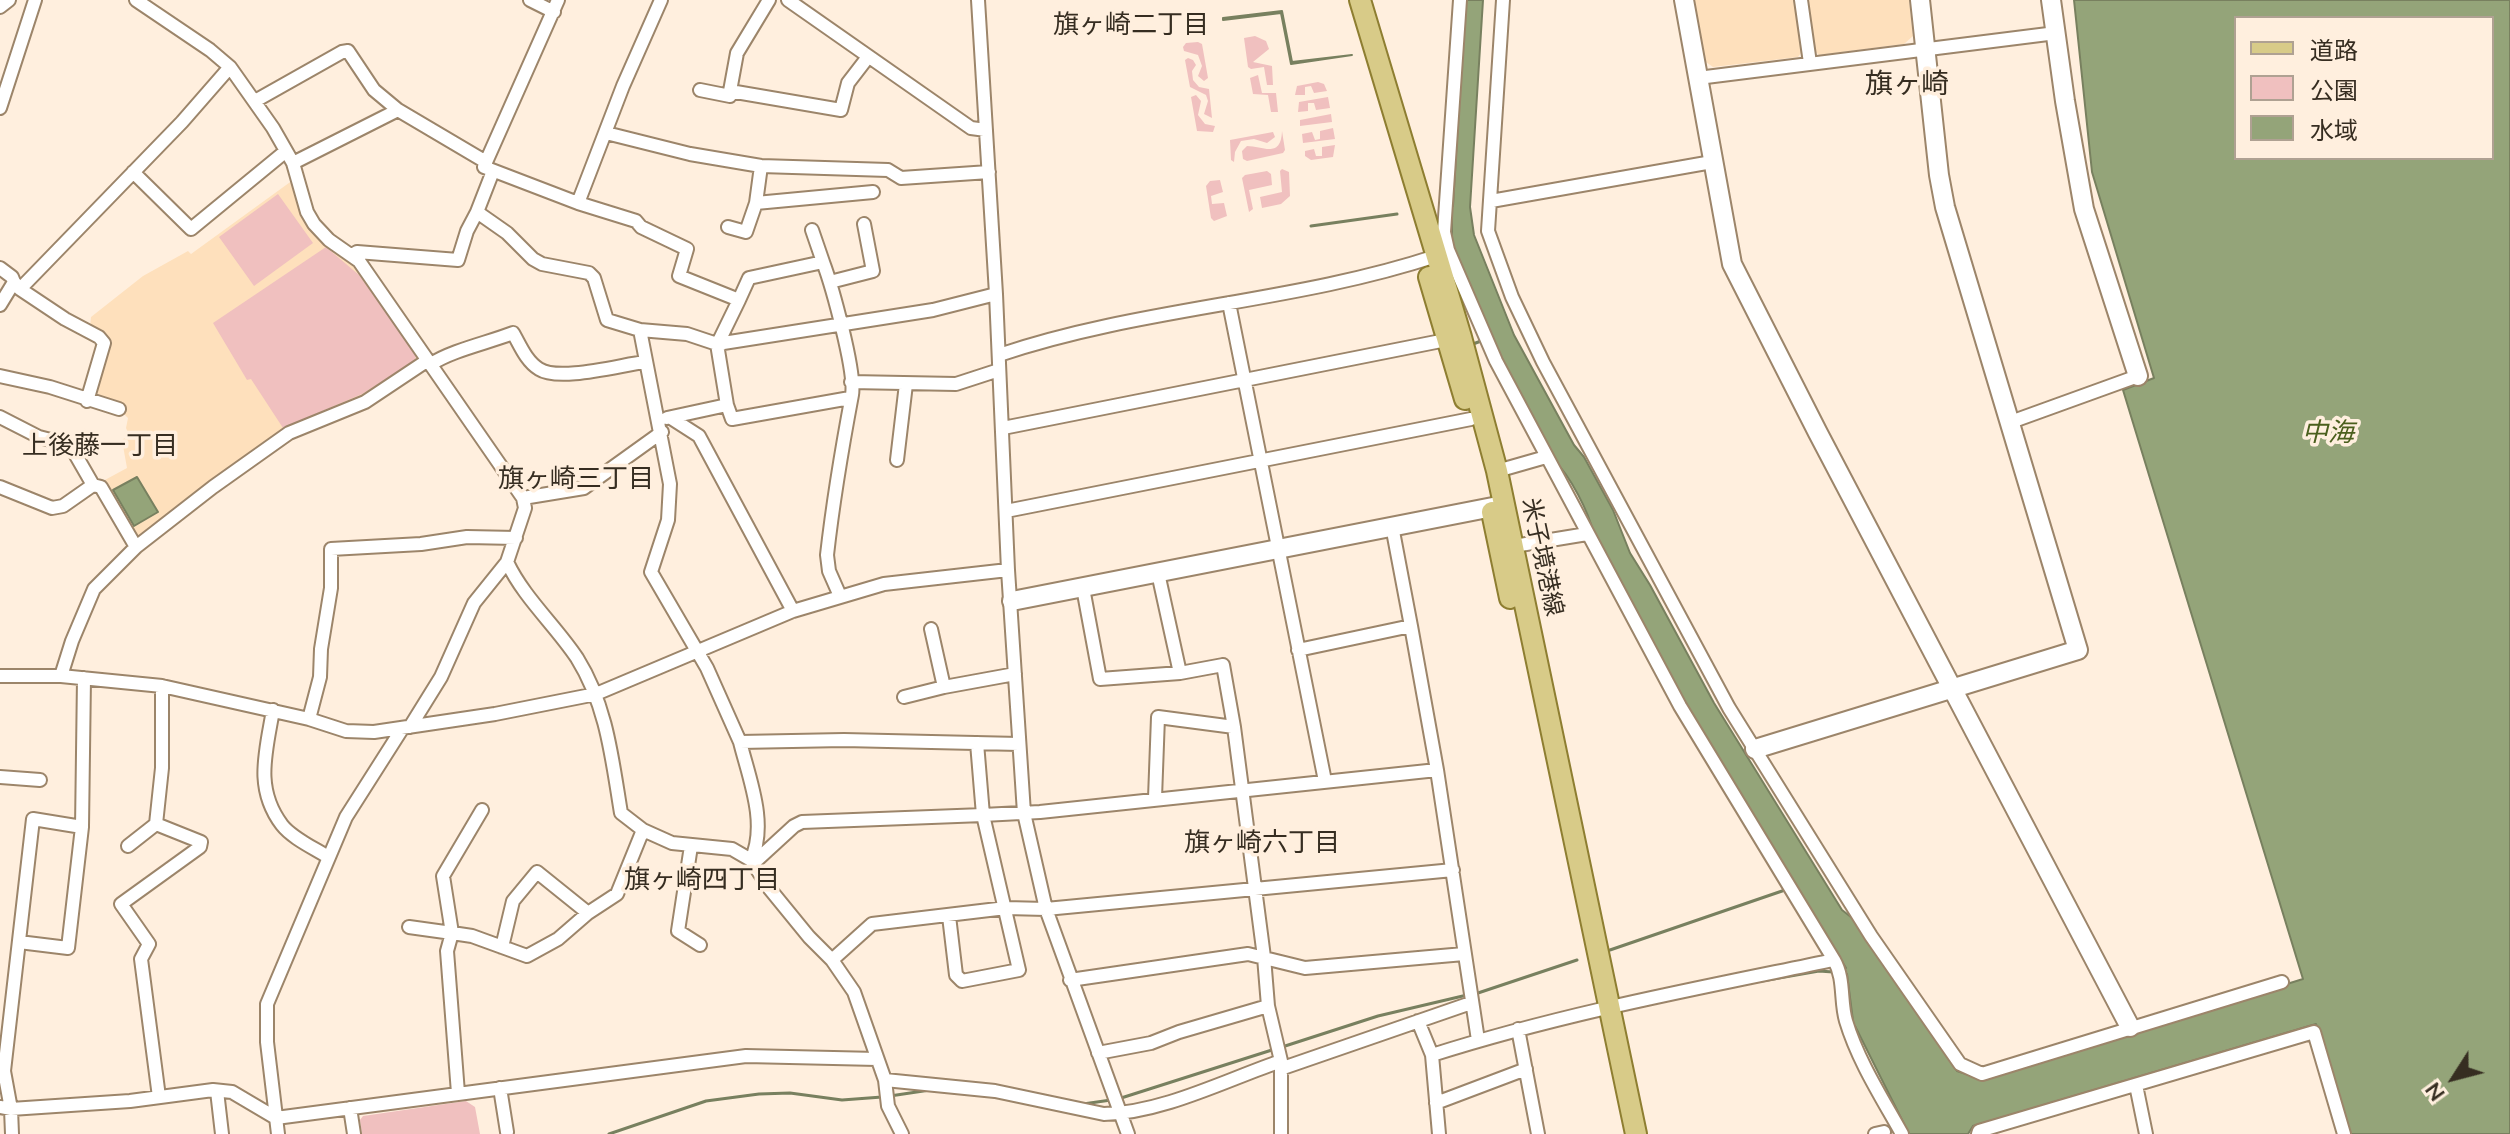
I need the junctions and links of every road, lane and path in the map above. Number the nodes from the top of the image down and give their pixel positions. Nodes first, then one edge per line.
1 (9, 0) edge
2 (35, 0) edge
3 (136, 0) edge
4 (530, 0) edge
5 (661, 0) edge
6 (769, 0) edge
7 (788, 0) edge
8 (978, 0) edge
9 (1348, 0) edge
10 (1360, 0) edge
11 (1460, 0) edge
12 (1503, 0) edge
13 (1684, 0) edge
14 (1801, 0) edge
15 (1920, 0) edge
16 (2051, 0) edge
17 (556, 6) edge
18 (0, 7) edge
19 (2056, 33) junction
20 (1924, 49) junction
21 (868, 57) junction
22 (1810, 63) junction
23 (230, 67) junction
24 (1698, 78) junction
25 (700, 90) dead end
26 (730, 91) junction
27 (255, 101) junction
28 (0, 108) edge
29 (398, 110) junction
30 (986, 130) junction
31 (606, 133) junction
32 (286, 151) junction
33 (1712, 162) junction
34 (293, 163) junction
35 (490, 166) junction
36 (761, 166) junction
37 (133, 172) junction
38 (989, 172) junction
39 (873, 192) dead end
40 (1491, 201) junction
41 (578, 203) junction
42 (756, 203) junction
43 (477, 212) junction
44 (864, 224) dead end
45 (728, 227) dead end
46 (812, 230) dead end
47 (352, 255) junction
48 (1430, 258) junction
49 (823, 262) junction
50 (0, 268) edge
51 (830, 282) junction
52 (17, 286) junction
53 (996, 294) junction
54 (739, 300) junction
55 (1229, 303) junction
56 (0, 305) edge
57 (840, 323) junction
58 (640, 330) junction
59 (1446, 340) junction
60 (720, 344) junction
61 (999, 355) junction
62 (430, 362) junction
63 (645, 362) junction
64 (999, 370) junction
65 (0, 376) edge
66 (2138, 376) joint
67 (1244, 380) junction
68 (851, 382) junction
69 (906, 384) junction
70 (850, 398) junction
71 (87, 401) junction
72 (727, 405) junction
73 (119, 409) dead end
74 (0, 417) edge
75 (1471, 419) junction
76 (664, 423) junction
77 (2008, 423) junction
78 (1003, 428) junction
79 (1546, 457) junction
80 (897, 460) dead end
81 (1260, 462) junction
82 (1497, 471) junction
83 (93, 485) junction
84 (0, 487) edge
85 (523, 498) junction
86 (1498, 506) junction
87 (1006, 511) junction
88 (1392, 526) junction
89 (1587, 534) junction
90 (516, 538) junction
91 (1514, 546) junction
92 (136, 547) junction
93 (1279, 550) junction
94 (507, 562) junction
95 (1008, 570) junction
96 (1158, 573) junction
97 (1083, 588) junction
98 (840, 596) junction
99 (1012, 601) junction
100 (793, 611) junction
101 (1411, 626) junction
102 (931, 629) dead end
103 (1298, 650) junction
104 (697, 651) junction
105 (1180, 673) junction
106 (1015, 674) junction
107 (1, 676) edge
108 (61, 676) junction
109 (84, 678) junction
110 (162, 686) junction
111 (944, 687) junction
112 (1953, 690) junction
113 (0, 691) edge
114 (596, 694) junction
115 (904, 697) dead end
116 (273, 710) junction
117 (309, 719) junction
118 (1234, 727) junction
119 (406, 728) junction
120 (740, 742) junction
121 (977, 743) junction
122 (1019, 744) junction
123 (1755, 749) junction
124 (1437, 770) junction
125 (0, 777) edge
126 (40, 780) dead end
127 (1325, 781) junction
128 (1241, 791) junction
129 (1155, 798) junction
130 (482, 810) dead end
131 (1024, 813) junction
132 (983, 815) junction
133 (156, 824) junction
134 (82, 827) junction
135 (643, 830) junction
136 (128, 846) dead end
137 (691, 846) junction
138 (328, 857) junction
139 (751, 860) junction
140 (1453, 870) junction
141 (1255, 888) junction
142 (1006, 908) junction
143 (1046, 909) junction
144 (588, 913) junction
145 (949, 916) junction
146 (409, 927) dead end
147 (452, 933) junction
148 (19, 942) junction
149 (700, 945) dead end
150 (502, 947) junction
151 (1464, 954) junction
152 (1264, 957) junction
153 (832, 960) junction
154 (1834, 960) junction
155 (1070, 980) junction
156 (2282, 982) dead end
157 (1471, 1003) junction
158 (1268, 1006) junction
159 (1604, 1008) junction
160 (1418, 1021) junction
161 (2130, 1027) junction
162 (1518, 1029) junction
163 (1478, 1040) junction
164 (1098, 1053) junction
165 (1432, 1055) junction
166 (877, 1059) junction
167 (1282, 1064) junction
168 (1526, 1069) junction
169 (885, 1080) junction
170 (2136, 1085) junction
171 (500, 1088) junction
172 (217, 1091) junction
173 (458, 1093) junction
174 (159, 1097) junction
175 (1436, 1103) junction
176 (6, 1108) edge
177 (350, 1108) junction
178 (1120, 1114) junction
179 (276, 1118) junction
180 (507, 1132) edge
181 (12, 1134) edge
182 (222, 1134) edge
183 (278, 1134) edge
184 (354, 1134) edge
185 (902, 1134) edge
186 (1128, 1134) edge
187 (1281, 1134) edge
188 (1439, 1134) edge
189 (1538, 1134) edge
190 (1625, 1134) edge
191 (1636, 1134) edge
192 (1902, 1134) edge
193 (1978, 1134) edge
194 (2146, 1134) edge
195 (2344, 1134) edge

1 - 18 street
2 - 28 street
3 - 23 street
4 - 17 street
5 - 31 street
6 - 26 street
7 - 21 street
8 - 30 street
9 - 48 main road, 米子境港線
10 - 48 main road, 米子境港線
11 - 79 street
12 - 40 street
13 - 24 street
14 - 22 street
15 - 20 street
16 - 19 street
17 - 35 street
19 - 20 street
19 - 66 street
20 - 22 street
20 - 77 street
21 - 26 street
21 - 30 street
22 - 24 street
23 - 27 street
23 - 37 street
24 - 33 street
25 - 26 street
27 - 29 street
27 - 32 street
29 - 34 street
29 - 35 street
30 - 38 street
31 - 36 street
31 - 41 street
32 - 34 street
32 - 37 street
33 - 40 street
33 - 112 street
34 - 47 street
35 - 41 street
35 - 43 street
36 - 38 street
36 - 42 street
37 - 52 street
38 - 53 street
39 - 42 street
40 - 123 street
41 - 54 street
42 - 45 street
43 - 47 street
43 - 58 street
44 - 51 street
46 - 49 street
47 - 62 street
48 - 55 street
48 - 59 main road, 米子境港線
48 - 82 main road, 米子境港線
49 - 51 street
49 - 54 street
50 - 52 street
51 - 57 street
52 - 56 street
52 - 71 street
53 - 57 street
53 - 61 street
54 - 60 street
55 - 61 street
55 - 67 street
57 - 60 street
57 - 68 street
58 - 60 street
58 - 63 street
59 - 67 street
59 - 75 main road, 米子境港線
60 - 72 street
61 - 64 street
62 - 63 street
62 - 85 street
62 - 92 street
63 - 76 street
64 - 69 street
64 - 78 street
65 - 71 street
66 - 77 street
67 - 78 street
67 - 81 street
68 - 69 street
68 - 70 street
69 - 80 street
70 - 72 street
70 - 98 street
71 - 73 street
72 - 76 street
74 - 83 street
75 - 81 street
75 - 86 main road, 米子境港線
76 - 85 street
76 - 100 street
76 - 104 street
77 - 112 street
78 - 87 street
79 - 82 street
79 - 89 street
81 - 87 street
81 - 93 street
82 - 86 main road, 米子境港線
83 - 84 street
83 - 92 street
85 - 90 street
86 - 88 street
86 - 91 main road, 米子境港線
86 - 159 main road, 米子境港線
87 - 95 street
88 - 93 street
88 - 101 street
89 - 91 street
89 - 154 street
90 - 94 street
90 - 117 street
91 - 159 main road, 米子境港線
92 - 108 street
93 - 96 street
93 - 103 street
94 - 114 street
94 - 119 street
95 - 98 street
95 - 99 street
96 - 97 street
96 - 105 street
97 - 99 street
97 - 105 street
98 - 100 street
99 - 106 street
100 - 104 street
101 - 103 street
101 - 124 street
102 - 111 street
103 - 127 street
104 - 114 street
104 - 120 street
105 - 118 street
106 - 111 street
106 - 122 street
107 - 108 street
107 - 113 street
108 - 109 street
109 - 110 street
109 - 134 street
110 - 116 street
110 - 133 street
111 - 115 street
112 - 123 street
112 - 161 street
114 - 119 street
114 - 135 street
116 - 117 street
116 - 138 street
117 - 119 street
118 - 128 street
118 - 129 street
119 - 138 street
120 - 121 street
120 - 139 street
121 - 122 street
121 - 132 street
122 - 131 street
123 - 161 street
124 - 127 street
124 - 140 street
125 - 126 street
127 - 128 street
128 - 129 street
128 - 141 street
129 - 131 street
130 - 147 street
131 - 132 street
131 - 143 street
132 - 139 street
132 - 142 street
133 - 136 street
133 - 174 street
134 - 148 street
134 - 148 street
135 - 137 street
135 - 144 street
137 - 139 street
137 - 149 street
138 - 179 street
139 - 153 street
140 - 141 street
140 - 151 street
141 - 143 street
141 - 152 street
142 - 143 street
142 - 145 street
142 - 145 street
143 - 155 street
144 - 150 street
144 - 150 street
145 - 153 street
146 - 147 street
147 - 150 street
147 - 173 street
148 - 176 street
151 - 152 street
151 - 157 street
152 - 155 street
152 - 158 street
153 - 166 street
154 - 159 street
154 - 192 street
155 - 164 street
156 - 161 street
157 - 160 street
157 - 163 street
158 - 164 street
158 - 167 street
159 - 162 street
159 - 190 main road, 米子境港線
159 - 191 main road, 米子境港線
160 - 165 street
160 - 167 street
162 - 163 street
162 - 168 street
163 - 165 street
164 - 178 street
165 - 175 street
166 - 169 street
166 - 171 street
167 - 178 street
167 - 187 street
168 - 175 street
168 - 189 street
169 - 178 street
169 - 185 street
170 - 193 street
170 - 194 street
170 - 195 street
171 - 173 street
171 - 180 street
172 - 174 street
172 - 179 street
172 - 182 street
173 - 177 street
174 - 176 street
175 - 188 street
176 - 181 street
177 - 179 street
177 - 184 street
178 - 186 street
179 - 183 street

